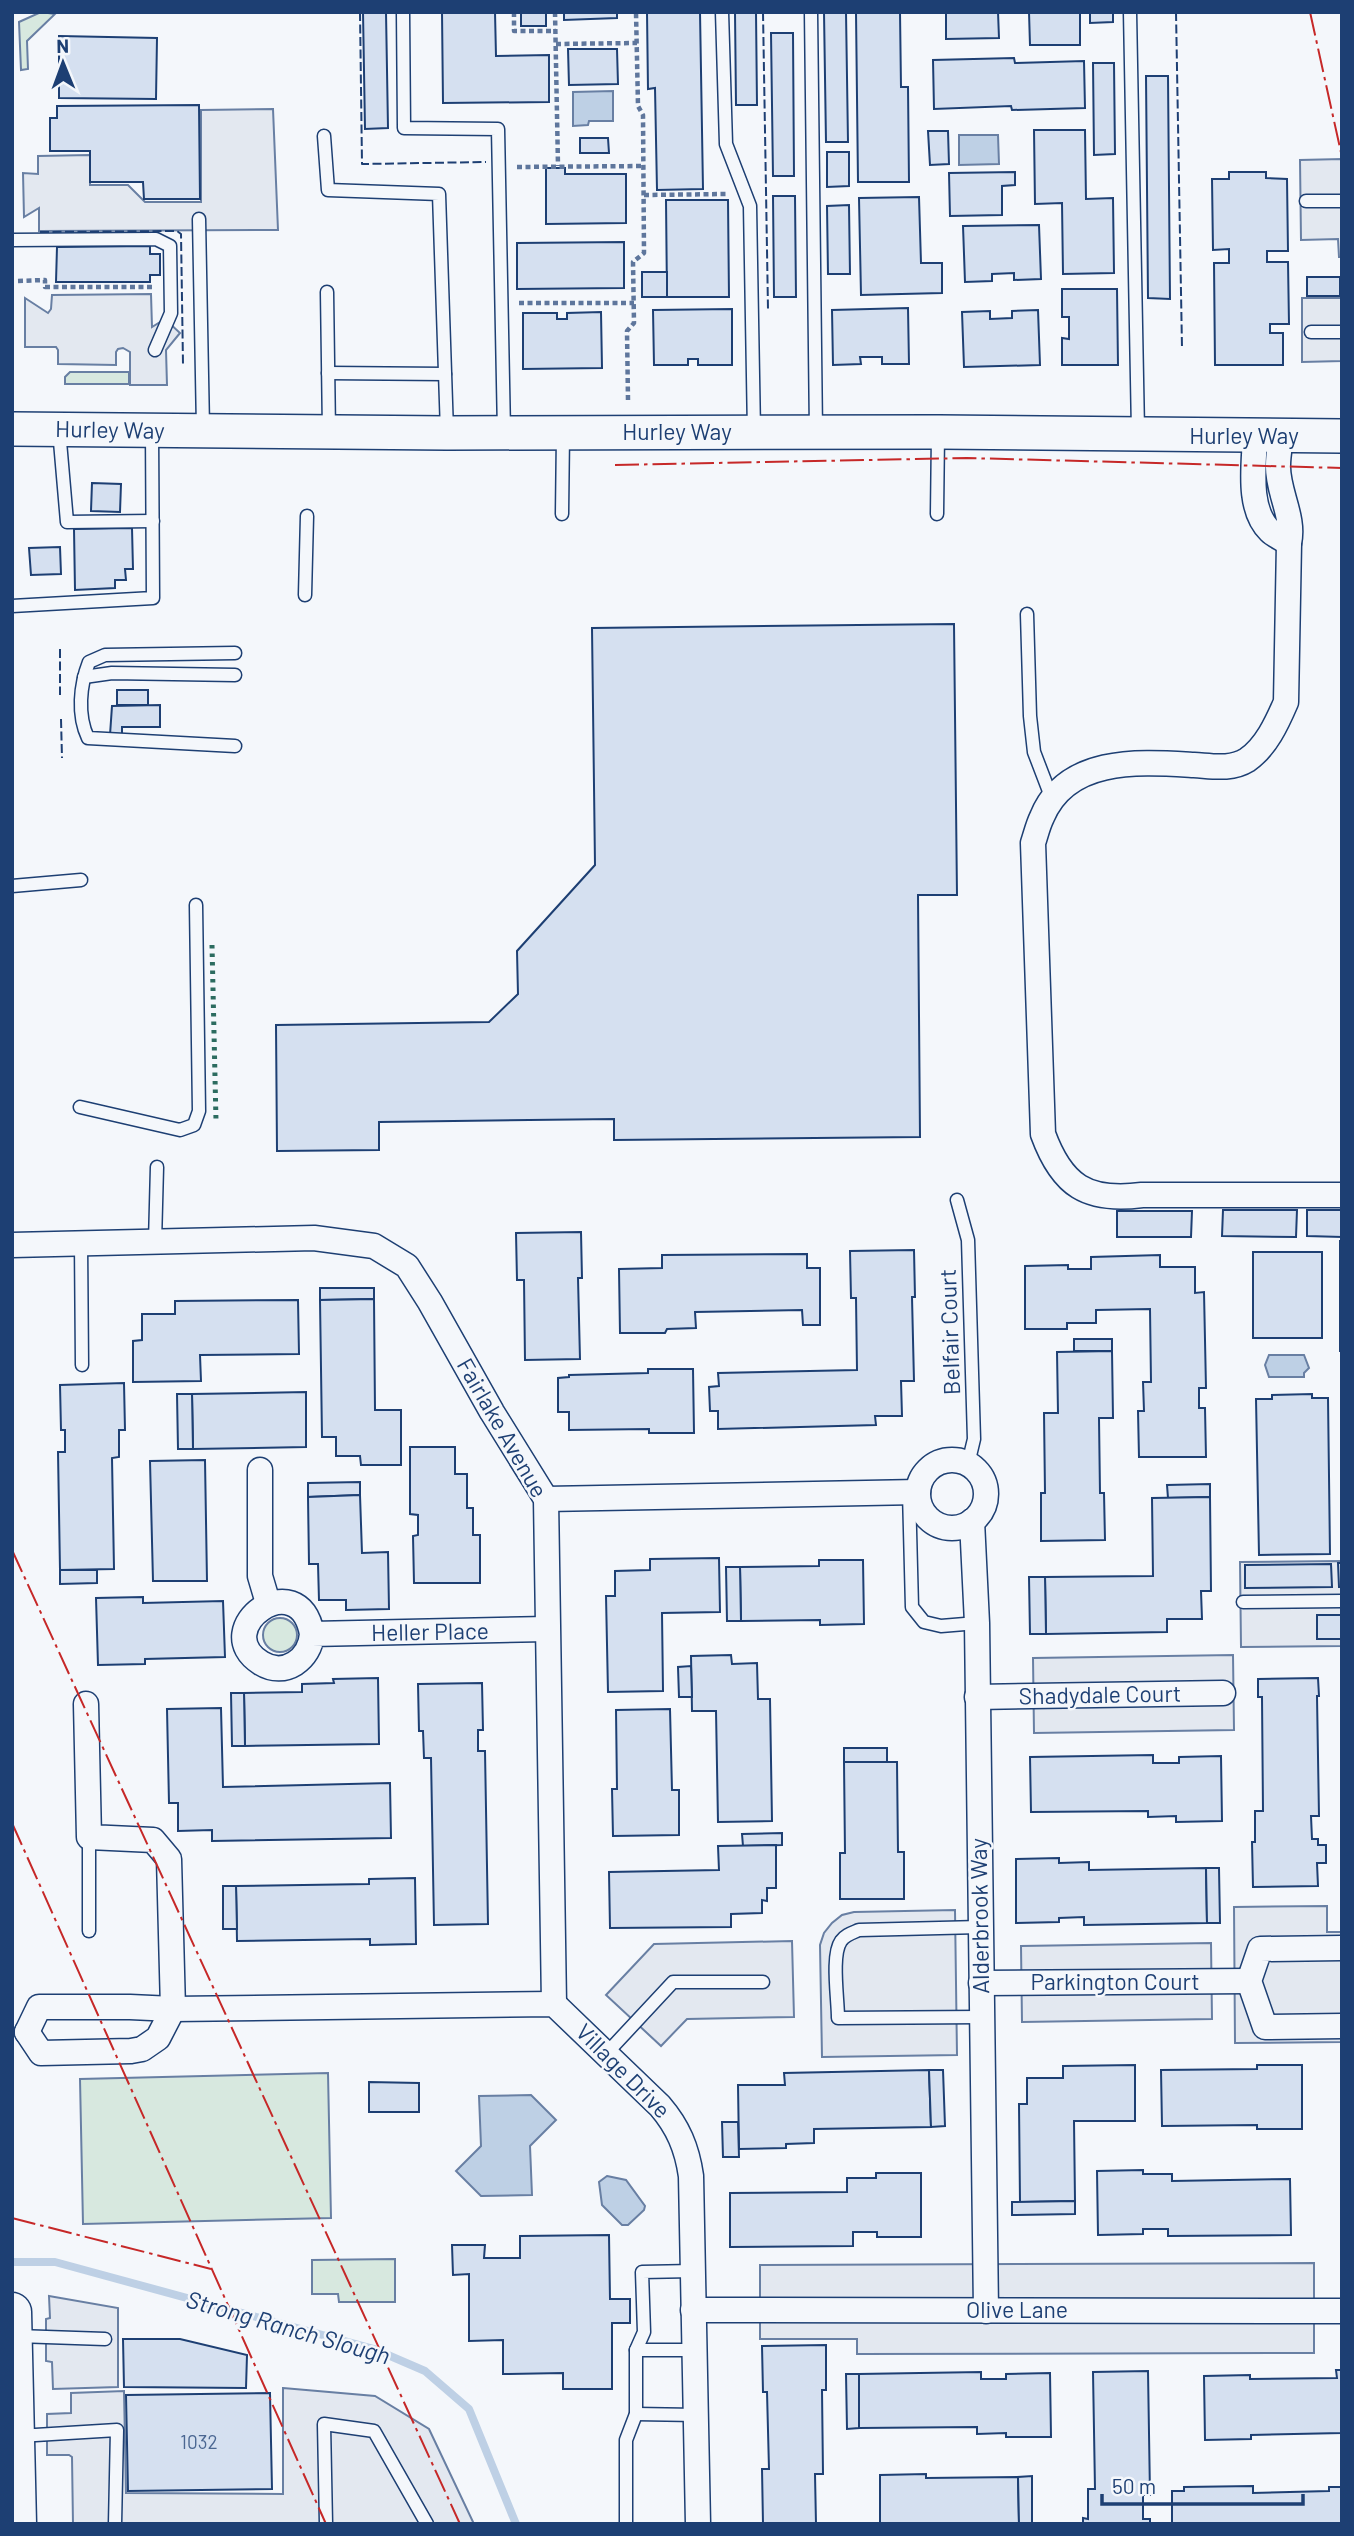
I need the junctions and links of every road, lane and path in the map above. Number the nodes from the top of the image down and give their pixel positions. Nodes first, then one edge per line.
1 (402, 12) edge
2 (514, 12) edge
3 (555, 12) edge
4 (636, 12) edge
5 (722, 12) edge
6 (811, 12) edge
7 (1130, 12) edge
8 (556, 31) junction
9 (637, 43) junction
10 (556, 44) junction
11 (324, 136) dead end
12 (558, 166) junction
13 (643, 166) junction
14 (499, 167) junction
15 (745, 193) junction
16 (644, 195) junction
17 (1306, 201) dead end
18 (1342, 201) edge
19 (199, 219) dead end
20 (12, 240) edge
21 (18, 281) dead end
22 (152, 287) dead end
23 (327, 292) dead end
24 (501, 303) junction
25 (634, 303) junction
26 (1311, 332) dead end
27 (1342, 332) edge
28 (155, 350) dead end
29 (328, 373) junction
30 (445, 373) junction
31 (628, 400) dead end
32 (12, 429) edge
33 (59, 429) junction
34 (152, 431) junction
35 (203, 431) junction
36 (329, 432) junction
37 (504, 432) junction
38 (563, 432) junction
39 (754, 432) junction
40 (816, 432) junction
41 (939, 432) junction
42 (447, 433) junction
43 (1138, 435) junction
44 (1342, 436) edge
45 (1268, 437) junction
46 (562, 514) dead end
47 (937, 514) dead end
48 (307, 516) dead end
49 (153, 521) junction
50 (306, 594) dead end
51 (12, 606) edge
52 (1027, 614) dead end
53 (235, 653) dead end
54 (235, 675) dead end
55 (84, 677) junction
56 (235, 746) dead end
57 (1052, 799) junction
58 (81, 880) dead end
59 (12, 886) edge
60 (196, 905) dead end
61 (80, 1107) dead end
62 (157, 1167) dead end
63 (1342, 1195) edge
64 (957, 1200) dead end
65 (155, 1242) junction
66 (81, 1244) junction
67 (12, 1245) edge
68 (82, 1365) dead end
69 (968, 1464) junction
70 (260, 1470) dead end
71 (913, 1492) junction
72 (546, 1499) junction
73 (972, 1521) junction
74 (1342, 1601) edge
75 (1243, 1602) dead end
76 (268, 1604) junction
77 (977, 1623) junction
78 (547, 1629) junction
79 (312, 1634) junction
80 (1223, 1693) dead end
81 (977, 1698) junction
82 (86, 1704) dead end
83 (89, 1837) junction
84 (980, 1927) junction
85 (89, 1931) dead end
86 (1342, 1948) edge
87 (1249, 1981) junction
88 (763, 1982) dead end
89 (981, 1983) junction
90 (554, 2004) junction
91 (173, 2009) junction
92 (981, 2017) junction
93 (1342, 2026) edge
94 (20, 2032) edge
95 (605, 2055) junction
96 (692, 2271) junction
97 (693, 2310) junction
98 (986, 2311) junction
99 (1342, 2311) edge
100 (12, 2312) edge
101 (13, 2336) edge
102 (105, 2339) dead end
103 (636, 2350) junction
104 (695, 2350) junction
105 (636, 2414) junction
106 (696, 2415) junction
107 (15, 2436) junction
108 (17, 2524) edge
109 (116, 2524) edge
110 (326, 2524) edge
111 (427, 2524) edge
112 (626, 2524) edge
113 (698, 2524) edge

1 - 14 lane
2 - 8 path
3 - 8 path
4 - 9 path
5 - 15 lane
6 - 40 lane
7 - 43 lane
8 - 10 path
9 - 10 path
9 - 13 path
10 - 12 path
11 - 30 lane
12 - 13 path
12 - 14 path
13 - 16 path
14 - 24 lane
15 - 16 path
15 - 39 lane
16 - 25 path
17 - 18 lane
19 - 35 lane
20 - 28 lane
21 - 22 path
23 - 29 lane
24 - 25 path
24 - 37 lane
25 - 31 path
26 - 27 lane
29 - 30 lane
29 - 36 lane
30 - 42 lane
32 - 33 street, Hurley Way
33 - 34 street, Hurley Way
33 - 49 lane
34 - 35 street, Hurley Way
34 - 49 lane
35 - 36 street, Hurley Way
36 - 42 street, Hurley Way
37 - 38 street, Hurley Way
37 - 42 street, Hurley Way
38 - 39 street, Hurley Way
38 - 46 lane
39 - 40 street, Hurley Way
40 - 41 street, Hurley Way
41 - 43 street, Hurley Way
41 - 47 lane
43 - 45 street, Hurley Way
44 - 45 street, Hurley Way
45 - 57 street
48 - 50 lane
49 - 51 lane
52 - 57 lane
53 - 55 lane
54 - 55 lane
55 - 56 lane
57 - 63 street
58 - 59 lane
60 - 61 lane
62 - 65 lane
64 - 69 lane, Belfair Court
65 - 66 street, Fairlake Avenue
65 - 72 street, Fairlake Avenue
66 - 67 street, Fairlake Avenue
66 - 68 lane
69 - 71 street
69 - 73 street, Alderbrook Way
70 - 76 street
71 - 72 street
71 - 73 street
71 - 77 lane
72 - 78 street, Fairlake Avenue
73 - 77 street, Alderbrook Way
74 - 75 lane
76 - 79 street
76 - 79 street
77 - 81 street, Alderbrook Way
78 - 79 street, Heller Place
78 - 90 street, Fairlake Avenue
80 - 81 street, Shadydale Court
81 - 84 street, Alderbrook Way
82 - 83 street
83 - 85 lane
83 - 91 street
84 - 89 street, Alderbrook Way
84 - 92 lane
86 - 87 street
87 - 89 street, Parkington Court
87 - 93 street
88 - 95 lane
89 - 92 street, Alderbrook Way
90 - 91 street
90 - 95 street, Village Drive
91 - 94 street
91 - 94 street
92 - 98 street, Alderbrook Way
95 - 96 street, Village Drive
96 - 97 street, Village Drive
96 - 103 lane
97 - 98 street, Olive Lane
97 - 104 street, Village Drive
98 - 99 street, Olive Lane
100 - 101 main road
101 - 102 lane
101 - 107 main road
103 - 104 lane
103 - 105 lane
104 - 106 street, Village Drive
105 - 106 lane
105 - 112 lane
106 - 113 street, Village Drive
107 - 108 main road
107 - 109 lane
110 - 111 lane

